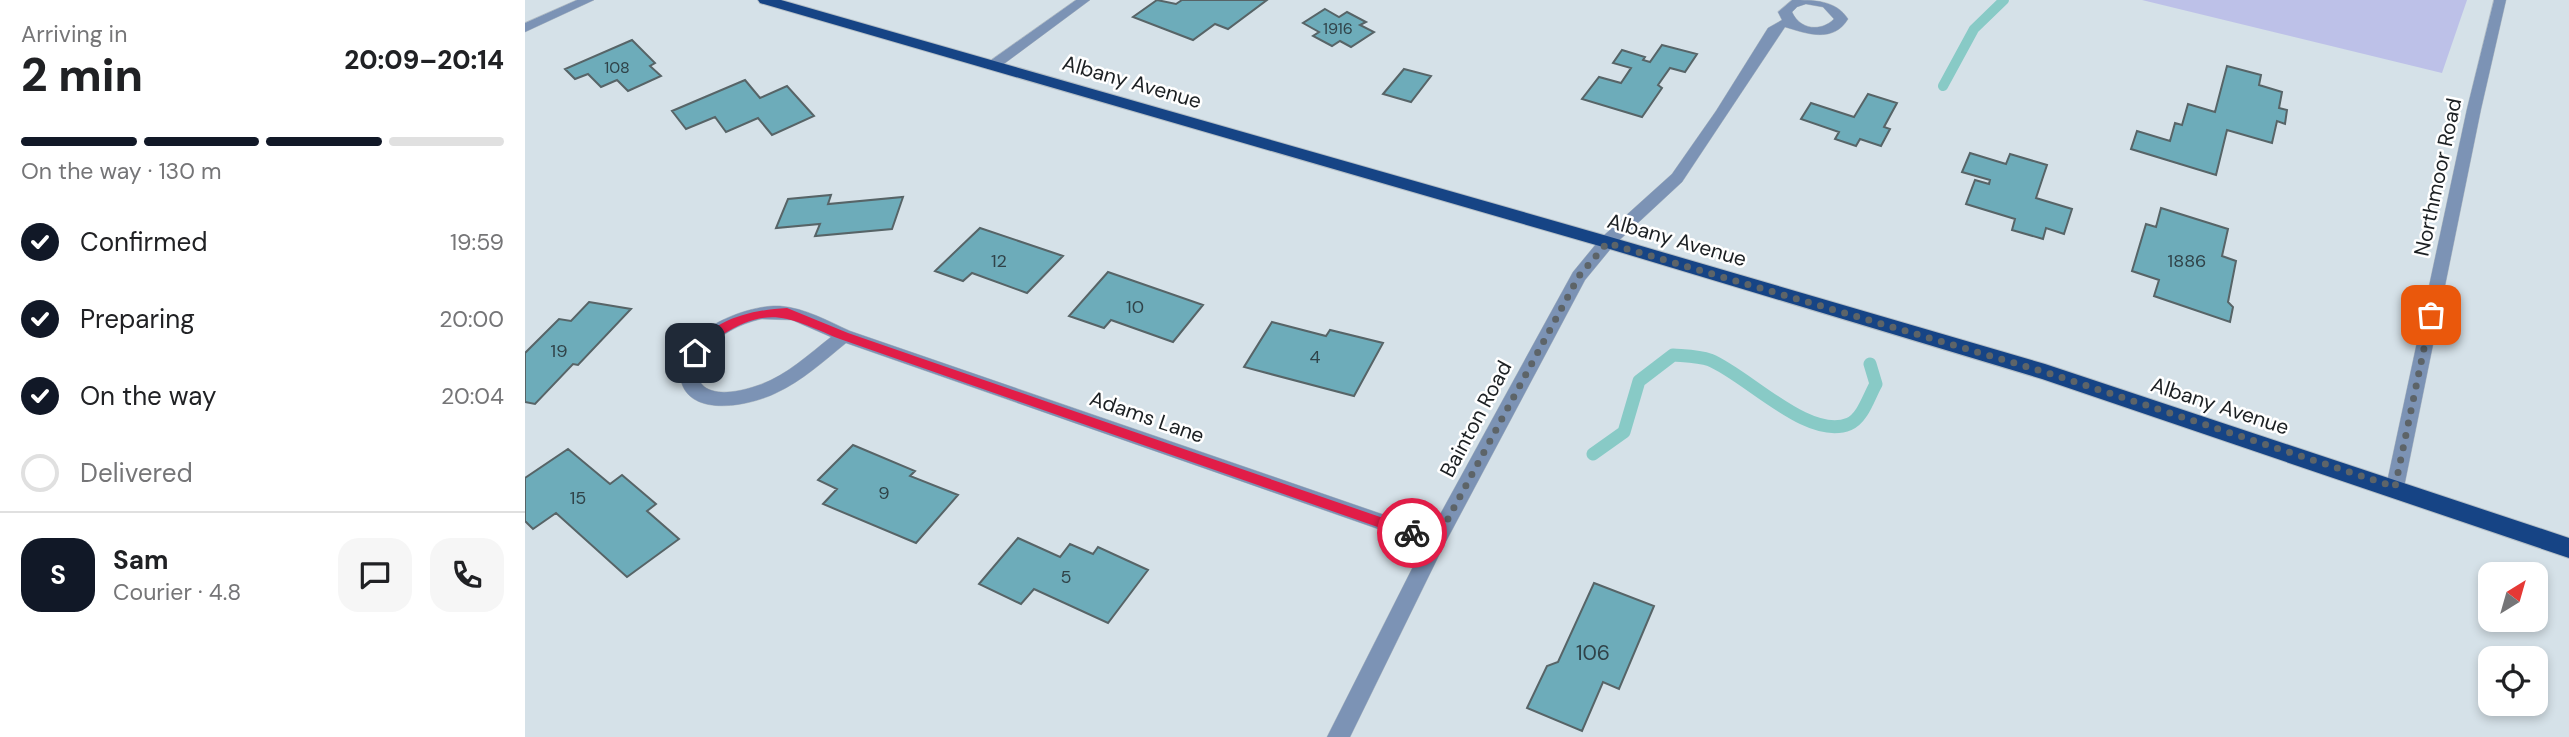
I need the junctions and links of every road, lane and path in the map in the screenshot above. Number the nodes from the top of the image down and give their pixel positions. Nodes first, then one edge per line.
1 (588, 0) edge
2 (765, 0) edge
3 (1084, 0) edge
4 (1806, 0) edge
5 (2500, 0) edge
6 (1788, 22) junction
7 (525, 27) edge
8 (992, 66) junction
9 (1607, 243) junction
10 (844, 336) junction
11 (2395, 487) junction
12 (1436, 541) junction
13 (2569, 548) edge
14 (1338, 737) edge

1 - 7 street
2 - 8 highway, Albany Avenue
3 - 8 street
4 - 6 street, Bainton Road
4 - 6 street
5 - 11 street, Northmoor Road
6 - 9 street, Bainton Road
8 - 9 highway, Albany Avenue
9 - 11 highway, Albany Avenue
9 - 12 street, Bainton Road
10 - 10 street, Adams Lane
10 - 12 street, Adams Lane
11 - 13 highway, Albany Avenue
12 - 14 street, Bainton Road

